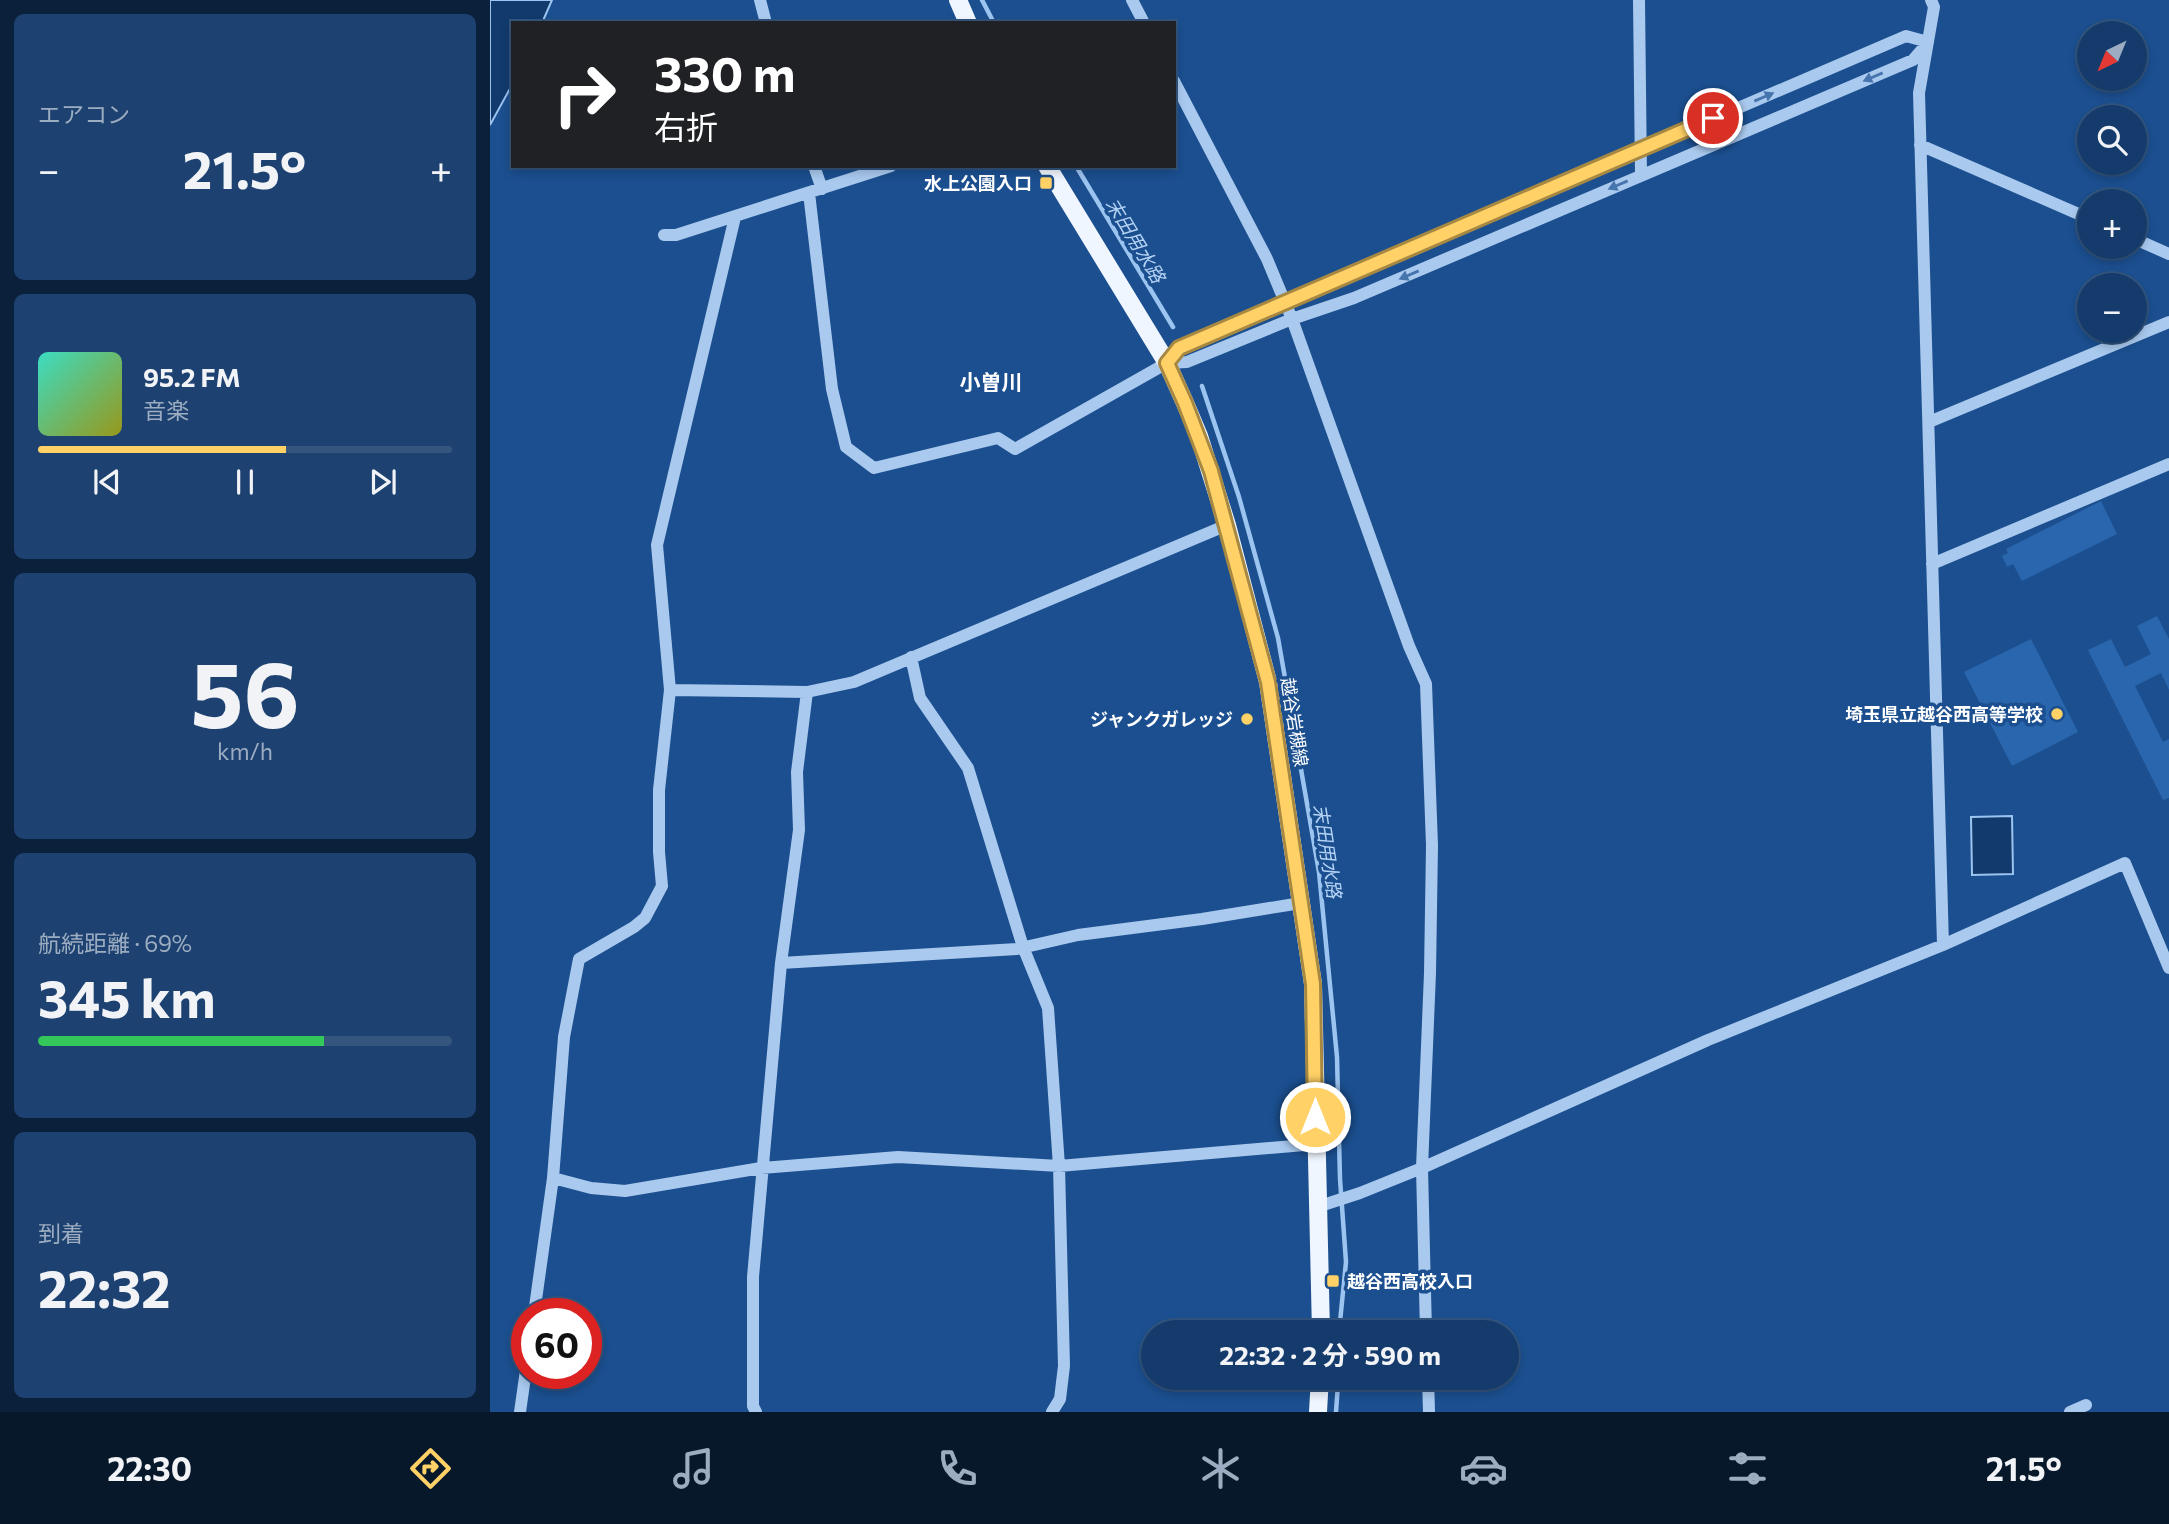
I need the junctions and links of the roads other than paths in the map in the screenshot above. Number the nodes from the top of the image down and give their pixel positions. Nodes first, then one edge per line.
1 (760, 0) edge
2 (958, 0) edge
3 (1132, 0) edge
4 (1639, 0) edge
5 (1931, 0) edge
6 (765, 21) edge
7 (967, 21) edge
8 (1143, 21) edge
9 (1928, 41) junction
10 (1176, 84) edge
11 (1920, 145) junction
12 (1641, 150) junction
13 (814, 168) edge
14 (885, 168) edge
15 (1048, 168) edge
16 (1641, 175) junction
17 (816, 191) junction
18 (2077, 213) edge
19 (736, 217) junction
20 (664, 235) dead end
21 (2147, 244) edge
22 (2169, 254) edge
23 (1284, 301) junction
24 (1292, 319) junction
25 (2169, 322) edge
26 (1167, 363) junction
27 (1929, 422) junction
28 (2169, 464) edge
29 (1227, 526) junction
30 (1932, 564) junction
31 (911, 657) junction
32 (670, 690) junction
33 (807, 692) junction
34 (1301, 903) junction
35 (1942, 944) junction
36 (1023, 947) junction
37 (781, 963) junction
38 (2169, 968) edge
39 (1316, 1144) junction
40 (1059, 1166) junction
41 (761, 1168) junction
42 (1422, 1168) junction
43 (553, 1178) junction
44 (1317, 1207) junction
45 (536, 1298) edge
46 (1321, 1320) edge
47 (1426, 1320) edge
48 (523, 1389) edge
49 (1319, 1390) edge
50 (1428, 1390) edge
51 (2086, 1405) dead end
52 (754, 1410) edge
53 (520, 1412) edge
54 (1052, 1412) edge
55 (1318, 1412) edge
56 (1429, 1412) edge
57 (2070, 1412) edge

1 - 6 street
2 - 7 main road
3 - 8 street
4 - 12 street
5 - 9 street
9 - 11 street
12 -> 9 street
9 -> 16 street
10 - 23 street
11 - 18 street
11 - 27 street
12 - 16 street
12 - 23 street
13 - 17 street
14 - 17 street
15 - 26 main road, 越谷岩槻線
16 -> 24 street
17 - 19 street
17 - 26 street
19 - 20 street
19 - 32 street
21 - 22 street
23 - 24 street
23 - 26 street
24 - 26 street
24 - 42 street
25 - 27 street
26 - 29 main road, 越谷岩槻線
27 - 30 street
28 - 30 street
29 - 31 street
29 - 34 main road, 越谷岩槻線
30 - 35 street
31 - 33 street
31 - 36 street
32 - 33 street
32 - 43 street
33 - 37 street
34 - 36 street
34 - 39 main road, 越谷岩槻線
35 - 38 street
35 - 42 street
36 - 37 street
36 - 40 street
37 - 41 street
39 - 40 street
39 - 44 main road, 越谷岩槻線
40 - 41 street
40 - 54 street
41 - 43 street
41 - 52 street
42 - 44 street
42 - 47 street
43 - 45 street
44 - 46 main road, 越谷岩槻線
48 - 53 street
49 - 55 main road
50 - 56 street
51 - 57 street

